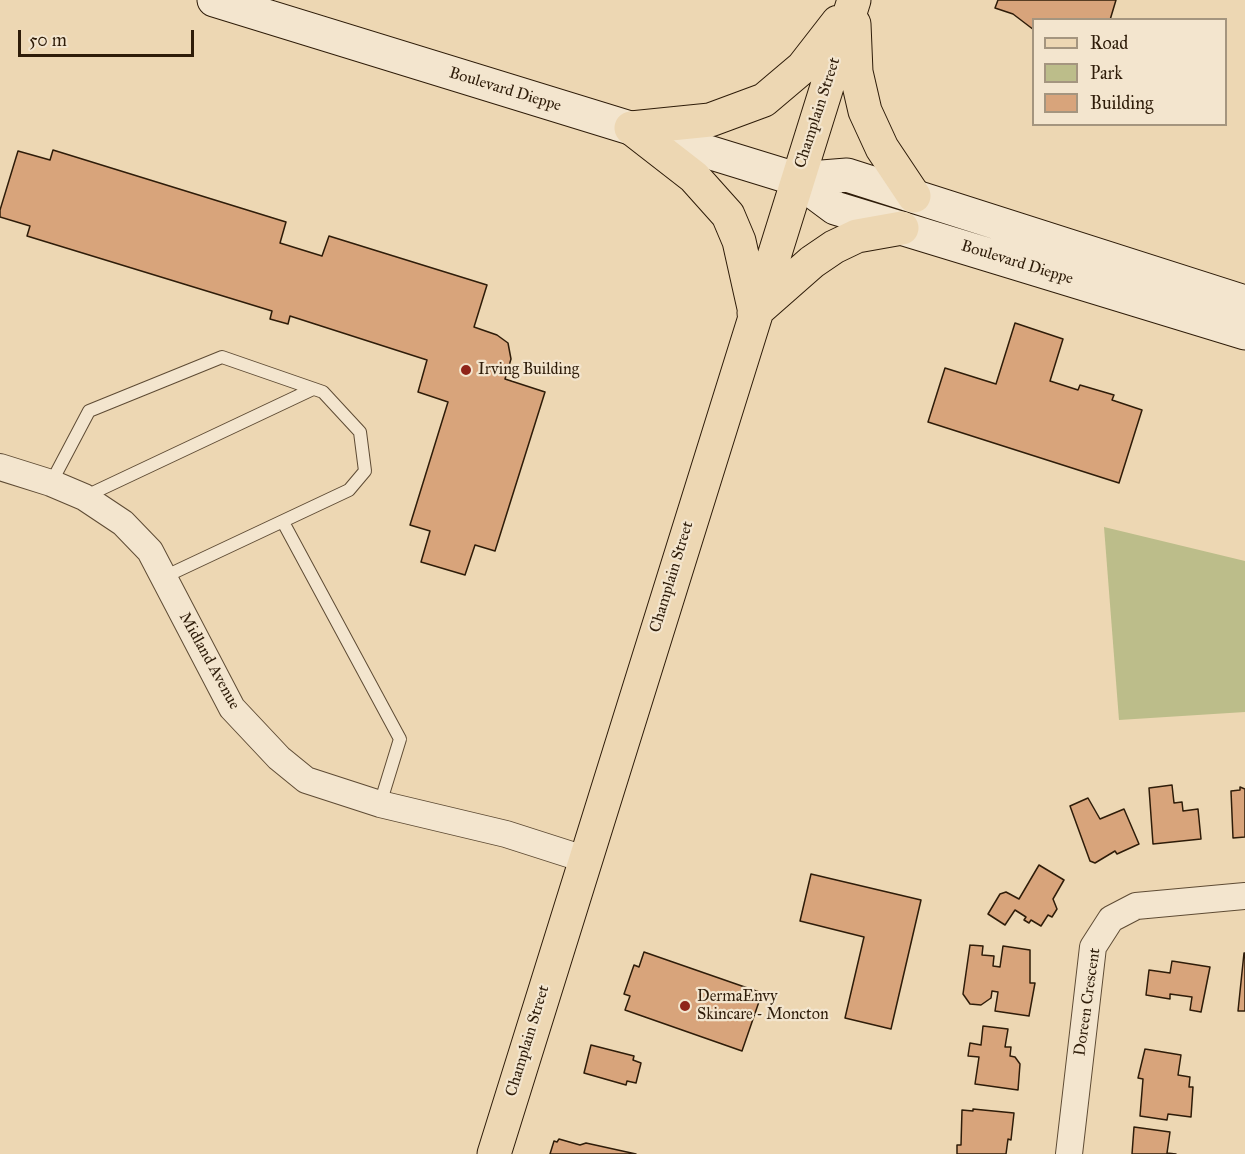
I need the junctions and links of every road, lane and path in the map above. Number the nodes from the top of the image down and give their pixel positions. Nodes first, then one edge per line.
1 (214, 0) edge
2 (853, 1) edge
3 (631, 128) junction
4 (797, 179) junction
5 (914, 196) junction
6 (902, 228) junction
7 (1245, 302) edge
8 (754, 313) junction
9 (1245, 333) edge
10 (313, 389) junction
11 (0, 467) edge
12 (51, 483) junction
13 (84, 497) junction
14 (283, 522) junction
15 (164, 578) junction
16 (380, 804) junction
17 (584, 859) junction
18 (1245, 896) edge
19 (494, 1154) edge
20 (1069, 1154) edge

1 - 3 main road, Boulevard Dieppe
2 - 3 main road
2 - 4 main road, Champlain Street
2 - 5 main road
3 - 4 main road, Boulevard Dieppe
3 - 8 main road
4 - 5 main road, Boulevard Dieppe
4 - 6 main road, Boulevard Dieppe
4 - 8 main road, Champlain Street
5 - 7 main road, Boulevard Dieppe
6 - 8 main road
6 - 9 main road, Boulevard Dieppe
8 - 17 main road, Champlain Street
10 - 12 lane
10 - 13 lane
10 - 14 lane
11 - 12 street, Midland Avenue
12 - 13 street, Midland Avenue
13 - 15 street, Midland Avenue
14 - 15 lane
14 - 16 lane
15 - 16 street, Midland Avenue
16 - 17 street, Midland Avenue
17 - 19 main road, Champlain Street
18 - 20 street, Doreen Crescent

